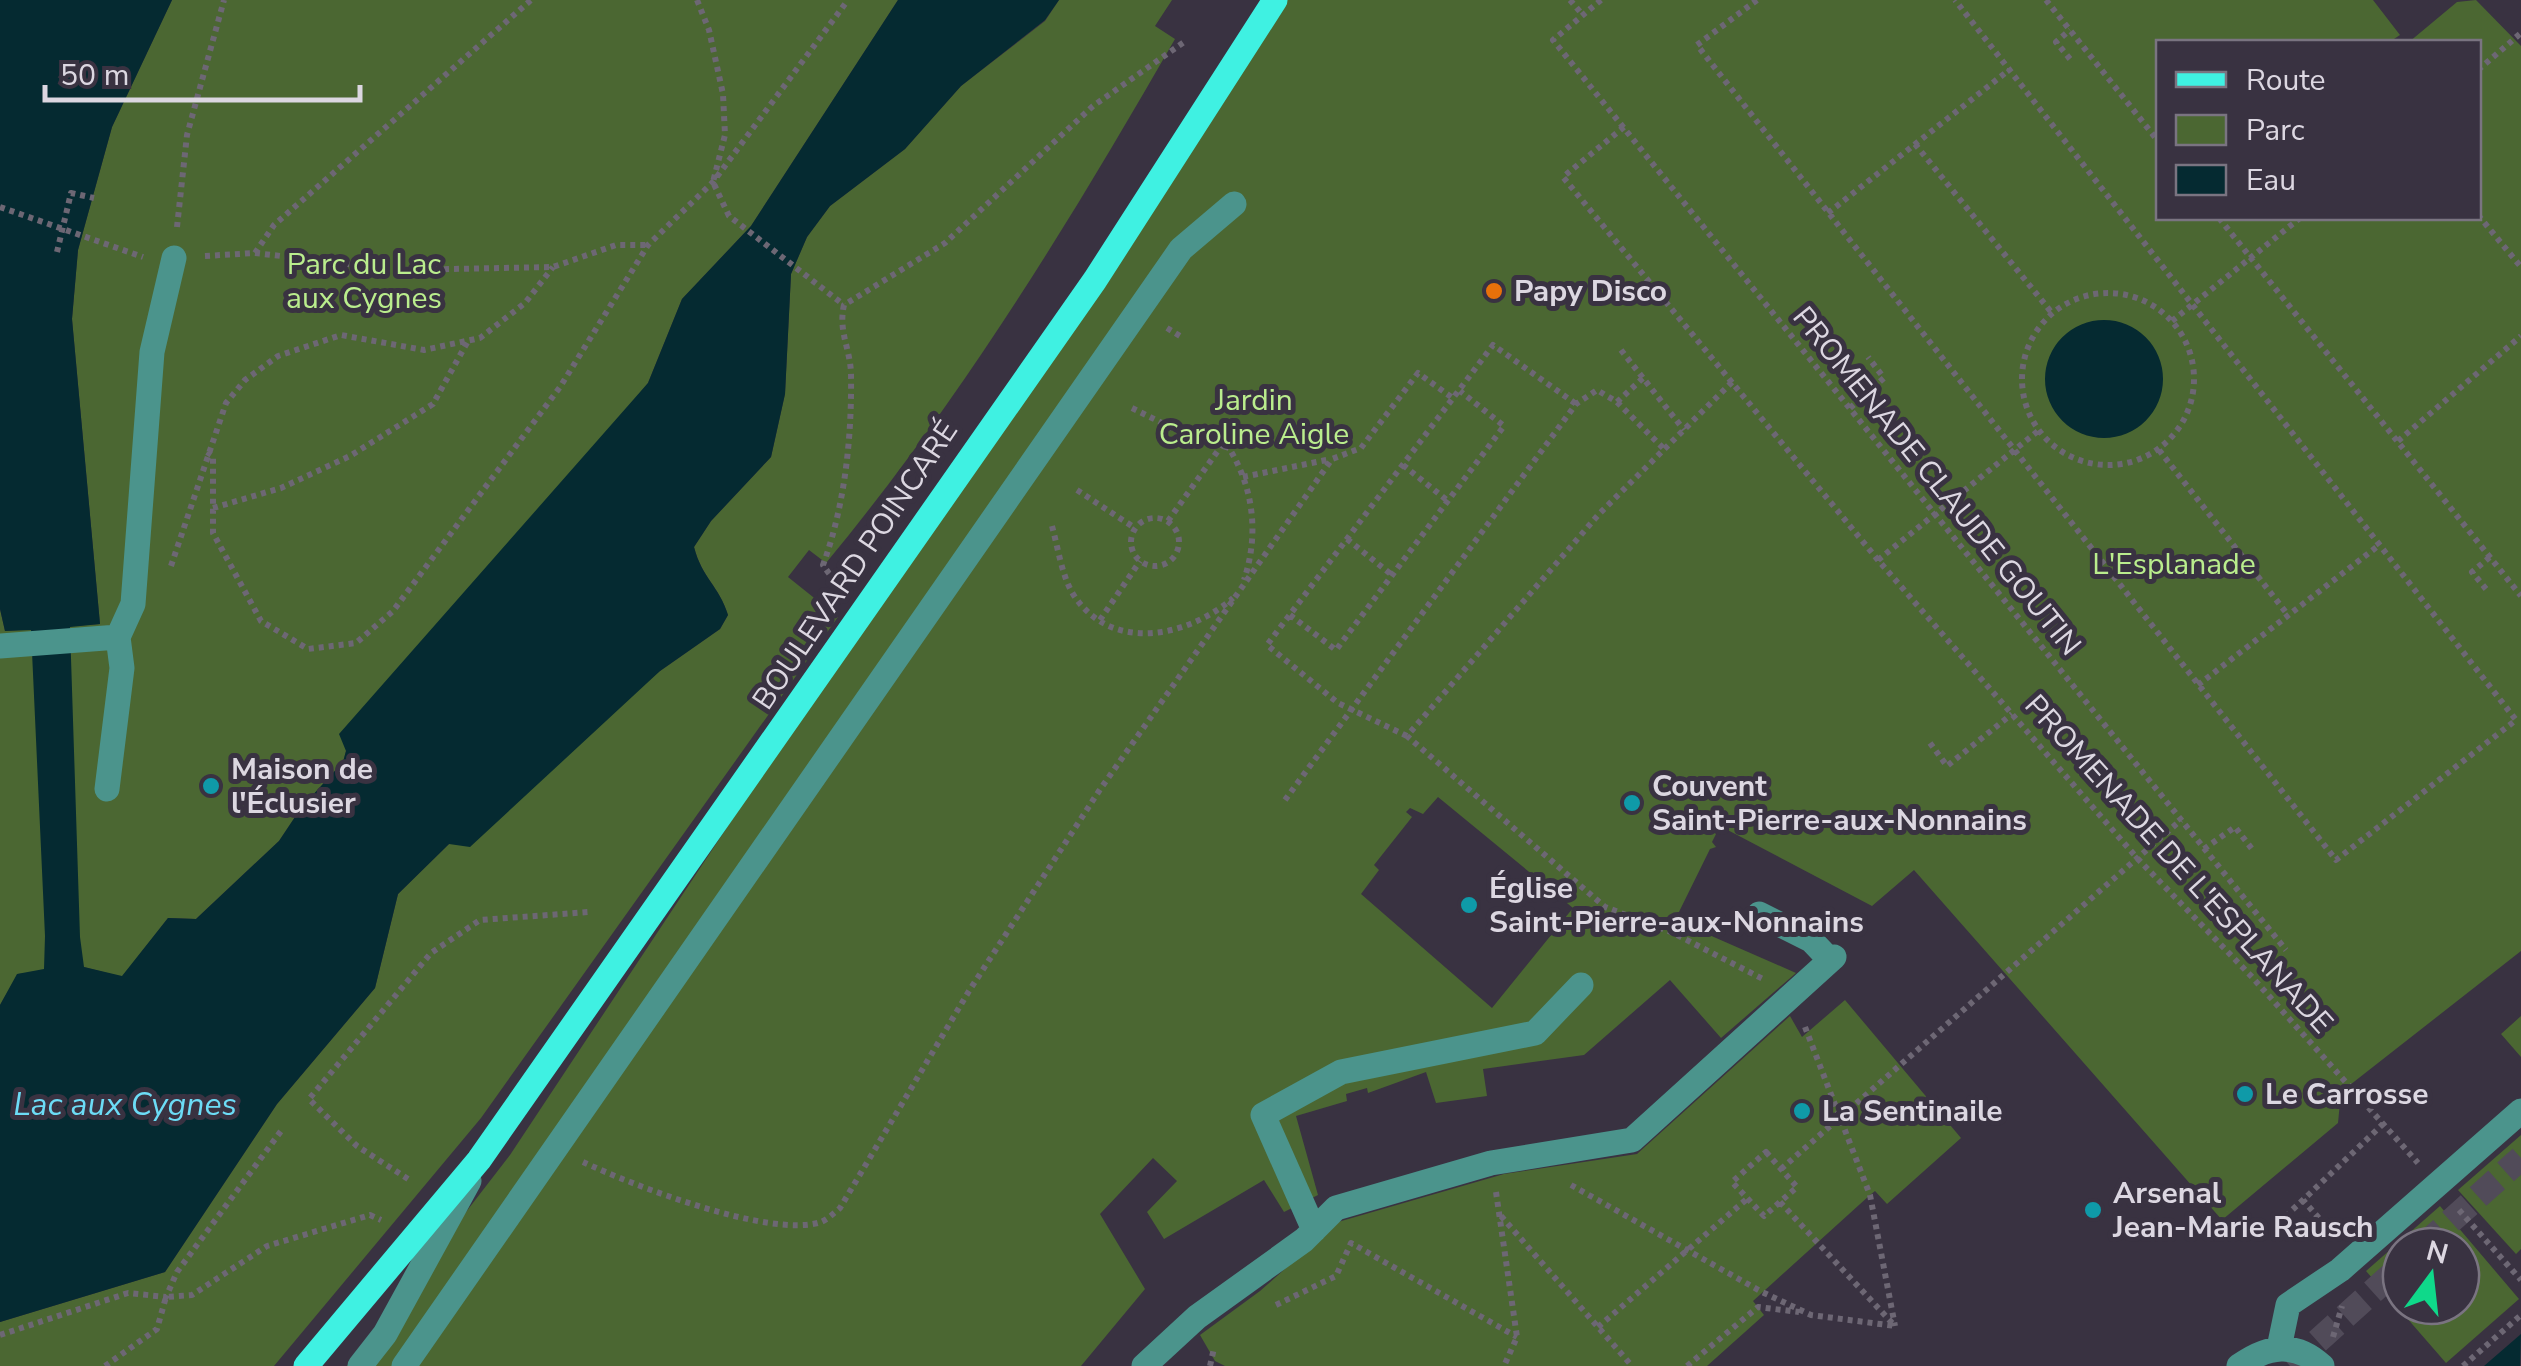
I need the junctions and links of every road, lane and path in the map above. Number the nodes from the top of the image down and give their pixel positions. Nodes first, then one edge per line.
1 (224, 0) edge
2 (531, 0) edge
3 (697, 0) edge
4 (848, 0) edge
5 (1275, 0) edge
6 (1570, 0) edge
7 (1601, 0) edge
8 (1955, 0) edge
9 (2046, 0) edge
10 (1751, 2) edge
11 (1582, 15) junction
12 (2070, 30) junction
13 (2521, 33) edge
14 (1186, 40) dead end
15 (2070, 58) dead end
16 (2481, 67) edge
17 (2009, 70) junction
18 (1624, 127) junction
19 (2156, 138) edge
20 (1914, 144) junction
21 (713, 182) junction
22 (94, 198) dead end
23 (1234, 204) dead end
24 (0, 208) edge
25 (1828, 213) junction
26 (2481, 218) edge
27 (2221, 220) edge
28 (2298, 220) edge
29 (648, 246) junction
30 (58, 252) dead end
31 (254, 254) junction
32 (144, 257) dead end
33 (174, 258) junction
34 (2251, 258) junction
35 (553, 268) junction
36 (2521, 268) edge
37 (844, 305) junction
38 (2192, 305) junction
39 (2052, 313) junction
40 (2172, 321) junction
41 (2521, 336) edge
42 (468, 341) junction
43 (1620, 350) dead end
44 (1868, 356) dead end
45 (1644, 378) junction
46 (1732, 382) junction
47 (1460, 391) junction
48 (1454, 399) junction
49 (1617, 402) junction
50 (1576, 404) junction
51 (1132, 408) dead end
52 (1850, 408) junction
53 (1684, 430) junction
54 (2038, 431) junction
55 (2398, 442) junction
56 (1222, 445) junction
57 (1664, 449) junction
58 (2159, 450) junction
59 (2014, 451) junction
60 (207, 452) junction
61 (1332, 459) junction
62 (1403, 465) junction
63 (1243, 477) junction
64 (1077, 490) dead end
65 (1448, 501) junction
66 (213, 508) junction
67 (1935, 514) junction
68 (1168, 522) junction
69 (1052, 526) dead end
70 (1135, 528) junction
71 (1347, 539) junction
72 (2378, 546) junction
73 (2490, 558) junction
74 (1878, 560) junction
75 (1140, 562) junction
76 (1392, 576) junction
77 (836, 582) dead end
78 (2486, 589) dead end
79 (1241, 592) junction
80 (2521, 596) edge
81 (134, 604) junction
82 (1290, 615) junction
83 (2288, 615) junction
84 (1100, 620) junction
85 (108, 639) junction
86 (0, 646) edge
87 (2198, 684) junction
88 (1352, 711) junction
89 (2012, 714) junction
90 (1407, 736) junction
91 (1930, 743) dead end
92 (107, 789) dead end
93 (1284, 800) dead end
94 (2181, 820) junction
95 (2204, 849) junction
96 (2252, 849) dead end
97 (2138, 858) junction
98 (589, 912) dead end
99 (1759, 914) dead end
100 (2286, 950) dead end
101 (1581, 985) dead end
102 (1792, 994) junction
103 (1804, 1026) dead end
104 (2521, 1111) edge
105 (1838, 1114) junction
106 (2383, 1124) junction
107 (281, 1131) dead end
108 (555, 1149) junction
109 (1522, 1158) junction
110 (479, 1160) junction
111 (1490, 1163) junction
112 (1781, 1169) junction
113 (408, 1179) dead end
114 (2443, 1192) junction
115 (1748, 1198) junction
116 (2304, 1200) junction
117 (1780, 1202) junction
118 (1500, 1215) junction
119 (381, 1220) dead end
120 (2278, 1223) dead end
121 (1314, 1230) junction
122 (1686, 1250) junction
123 (2347, 1264) junction
124 (2521, 1280) edge
125 (166, 1297) junction
126 (1268, 1308) dead end
127 (1811, 1315) junction
128 (2521, 1316) edge
129 (1598, 1326) junction
130 (1895, 1326) junction
131 (0, 1335) edge
132 (1518, 1338) junction
133 (1215, 1343) dead end
134 (2279, 1348) junction
135 (2320, 1364) edge
136 (106, 1366) edge
137 (306, 1366) edge
138 (360, 1366) edge
139 (404, 1366) edge
140 (1144, 1366) edge
141 (1210, 1366) edge
142 (1504, 1366) edge
143 (1632, 1366) edge
144 (1687, 1366) edge
145 (2239, 1366) edge
146 (2463, 1366) edge

1 - 33 path
2 - 31 path
3 - 21 path
4 - 21 path
5 - 110 main road, BOULEVARD POINCARÉ
6 - 11 path
7 - 11 path
8 - 17 path
9 - 12 path
10 - 25 path
11 - 18 path, PROMENADE CLAUDE GOUTIN
12 - 15 path
12 - 19 path
13 - 16 path
14 - 37 path
17 - 20 path
17 - 38 path
18 - 46 path, PROMENADE DE L'ESPLANADE
18 - 52 path, PROMENADE CLAUDE GOUTIN
20 - 25 path
20 - 39 path
21 - 29 path
21 - 37 path
22 - 30 path
23 - 108 street
24 - 32 path, bridge
25 - 59 path
26 - 36 path
27 - 34 path
28 - 34 path
29 - 35 path
29 - 66 path
31 - 33 path
31 - 35 path
33 - 81 street
34 - 38 path
34 - 55 path
35 - 42 path
37 - 77 path
38 - 40 path
38 - 72 path
39 - 40 path
39 - 54 path
40 - 58 path
41 - 55 path
42 - 60 path
42 - 66 path
43 - 45 path
44 - 52 path
45 - 49 path
45 - 53 path
46 - 53 path
46 - 74 path, PROMENADE DE L'ESPLANADE
47 - 48 path
47 - 50 path
47 - 65 path
48 - 61 path
48 - 62 path
49 - 50 path
49 - 57 path
50 - 88 path
51 - 56 path
52 - 67 path, PROMENADE CLAUDE GOUTIN
53 - 57 path
54 - 58 path
54 - 59 path
55 - 73 path
56 - 63 path
56 - 68 path
57 - 90 path
58 - 83 path
59 - 67 path
59 - 87 path
60 - 66 path
60 - 81 path
61 - 63 path
61 - 79 path
62 - 65 path
62 - 71 path
63 - 79 path
64 - 70 path
65 - 76 path
67 - 74 path
67 - 94 path, PROMENADE CLAUDE GOUTIN
68 - 70 path
68 - 75 path
69 - 84 path
70 - 75 path
71 - 76 path
71 - 82 path
72 - 83 path
72 - 87 path
73 - 78 path
73 - 80 path
74 - 89 path, PROMENADE DE L'ESPLANADE
75 - 84 path
76 - 82 path
79 - 84 path
79 - 108 path
81 - 85 street
82 - 88 path
83 - 87 path
85 - 86 street
85 - 92 street
88 - 90 path
88 - 93 path
89 - 91 path
89 - 97 path, PROMENADE DE L'ESPLANADE
90 - 102 path
94 - 95 path, PROMENADE CLAUDE GOUTIN
94 - 97 path
95 - 96 path
95 - 100 path, PROMENADE CLAUDE GOUTIN
97 - 105 path
97 - 106 path, PROMENADE DE L'ESPLANADE
98 - 113 path
99 - 102 street
101 - 121 street
102 - 109 street
103 - 105 path
104 - 114 street
105 - 112 path
105 - 130 path
106 - 114 path, PROMENADE DE L'ESPLANADE
106 - 116 path
107 - 125 path
108 - 139 street
109 - 111 street
109 - 122 path
110 - 137 main road, BOULEVARD POINCARÉ
110 - 138 street, BOULEVARD POINCARÉ
111 - 118 path
111 - 121 street
112 - 115 path
112 - 117 path
114 - 123 street
114 - 124 path, PROMENADE DE L'ESPLANADE
115 - 117 path
115 - 122 path
116 - 120 path
116 - 123 path
117 - 130 path
118 - 129 path
118 - 132 path
119 - 125 path
121 - 140 street
122 - 127 path
122 - 129 path
123 - 134 street
123 - 135 path
125 - 131 path
125 - 136 path
126 - 132 path
127 - 130 path
127 - 144 path
128 - 146 path
129 - 143 path
132 - 142 path
133 - 141 path
134 - 135 street
134 - 145 street

